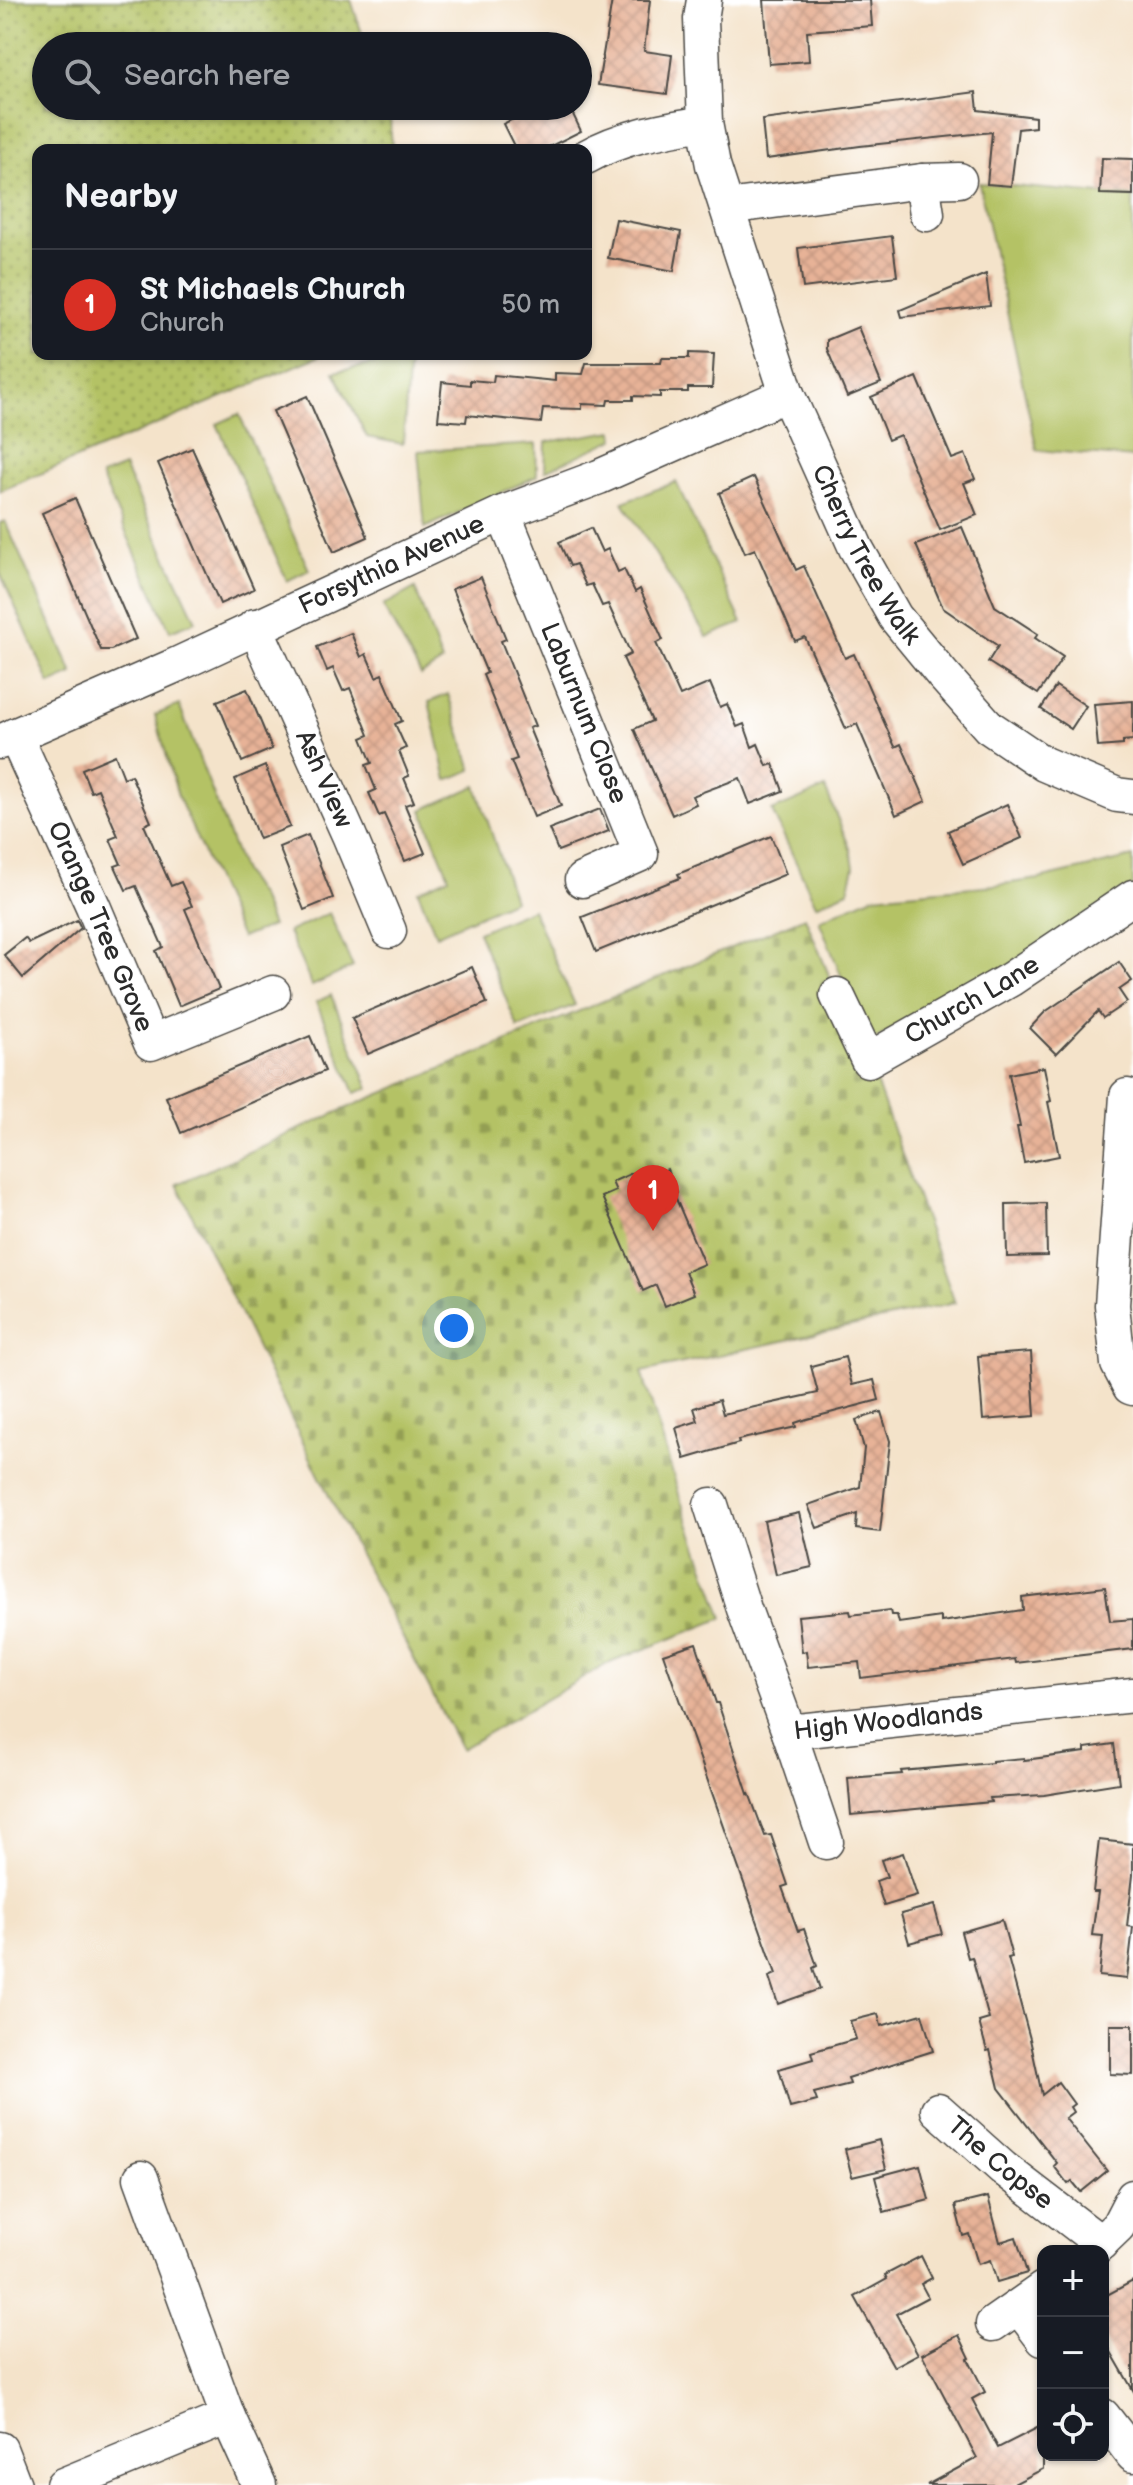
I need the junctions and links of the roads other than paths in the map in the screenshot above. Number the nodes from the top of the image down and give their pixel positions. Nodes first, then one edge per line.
1 (704, 0) edge
2 (705, 123) junction
3 (592, 154) edge
4 (959, 180) dead end
5 (727, 207) junction
6 (787, 394) junction
7 (503, 513) junction
8 (255, 626) junction
9 (7, 739) edge
10 (1133, 797) edge
11 (582, 880) dead end
12 (1133, 897) edge
13 (389, 931) dead end
14 (273, 993) dead end
15 (837, 995) dead end
16 (1127, 1096) dead end
17 (1133, 1388) edge
18 (711, 1505) dead end
19 (1133, 1695) edge
20 (789, 1732) junction
21 (826, 1842) dead end
22 (938, 2110) dead end
23 (141, 2178) dead end
24 (1133, 2197) edge
25 (1094, 2245) edge
26 (1098, 2245) edge
27 (1018, 2307) edge
28 (1037, 2331) edge
29 (228, 2417) junction
30 (1109, 2424) edge
31 (0, 2449) edge
32 (1133, 2455) edge
33 (14, 2485) edge
34 (63, 2485) edge
35 (259, 2485) edge

1 - 2 street, Cherry Tree Walk
2 - 3 street
2 - 5 street, Cherry Tree Walk
4 - 5 street
5 - 6 street, Cherry Tree Walk
6 - 7 street, Forsythia Avenue
6 - 10 street, Cherry Tree Walk
7 - 8 street, Forsythia Avenue
7 - 11 street, Laburnum Close
8 - 9 street, Forsythia Avenue
8 - 13 street, Ash View
9 - 14 street, Orange Tree Grove
12 - 15 street, Church Lane
16 - 17 street
18 - 20 street, High Woodlands
19 - 20 street, High Woodlands
20 - 21 street
22 - 25 street, The Copse
23 - 29 street
24 - 26 street
27 - 28 street
29 - 34 street
29 - 35 street
30 - 32 street
31 - 33 street

